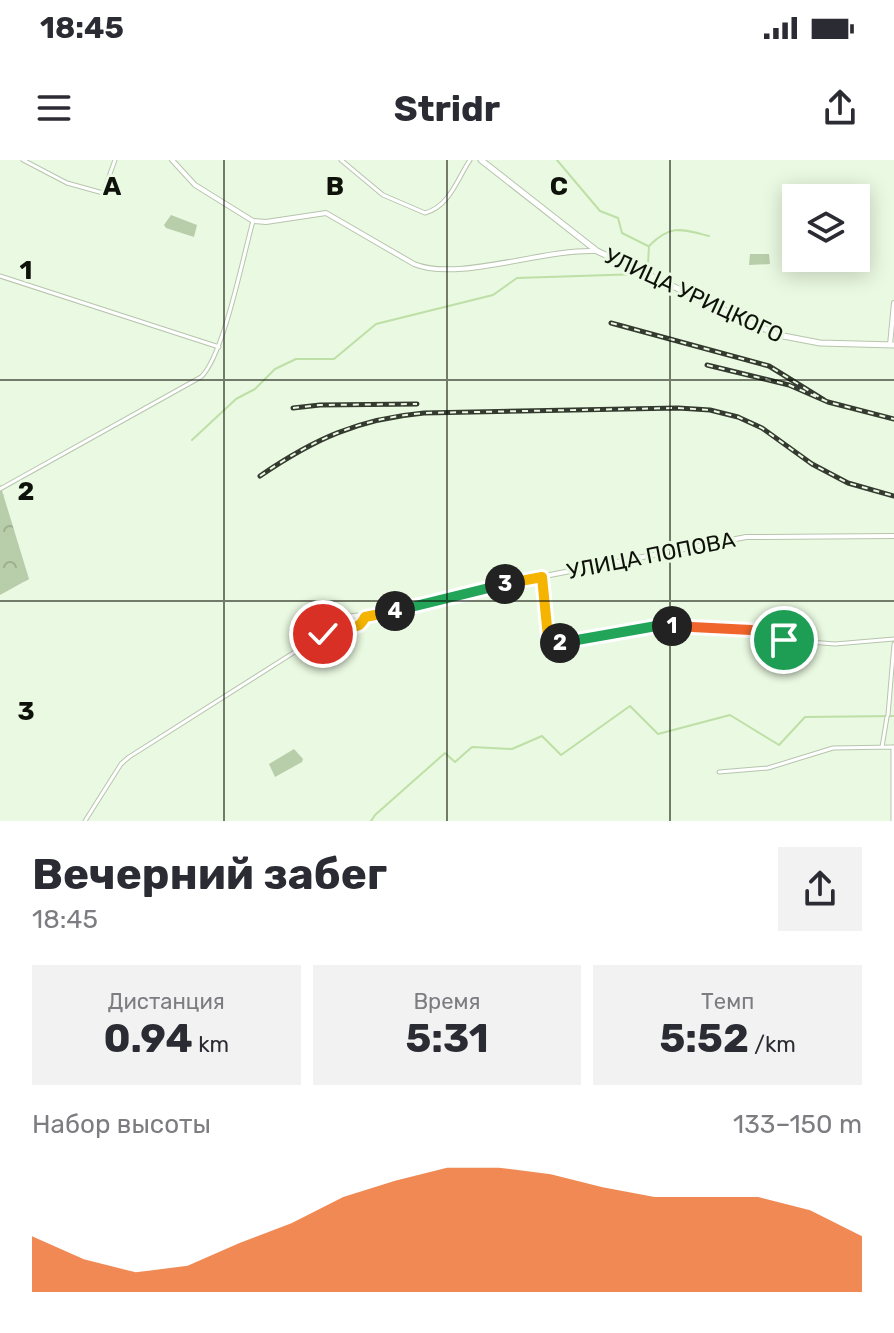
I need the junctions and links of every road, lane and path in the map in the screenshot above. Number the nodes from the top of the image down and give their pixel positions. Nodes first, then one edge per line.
1 (23, 160) edge
2 (115, 160) edge
3 (172, 160) edge
4 (341, 160) edge
5 (470, 160) edge
6 (481, 160) edge
7 (253, 221) junction
8 (597, 251) junction
9 (0, 276) edge
10 (894, 303) edge
11 (892, 345) edge
12 (219, 347) junction
13 (0, 489) edge
14 (894, 536) edge
15 (542, 577) junction
16 (365, 617) junction
17 (344, 625) junction
18 (894, 642) edge
19 (882, 747) junction
20 (893, 747) edge
21 (719, 772) dead end
22 (85, 821) edge
23 (893, 821) edge

1 - 2 street
3 - 7 street
4 - 5 street
6 - 8 main road, УЛИЦА УРИЦКОГО
7 - 8 street
7 - 12 street
8 - 11 main road, УЛИЦА УРИЦКОГО
9 - 12 street
10 - 11 street
12 - 13 street
14 - 15 street, УЛИЦА ПОПОВА
15 - 16 street, УЛИЦА ПОПОВА
15 - 18 street
16 - 17 street, УЛИЦА ПОПОВА
16 - 17 street, УЛИЦА ПОПОВА
17 - 22 street, УЛИЦА ПОПОВА
18 - 19 street
19 - 20 street
19 - 21 street
20 - 23 street

